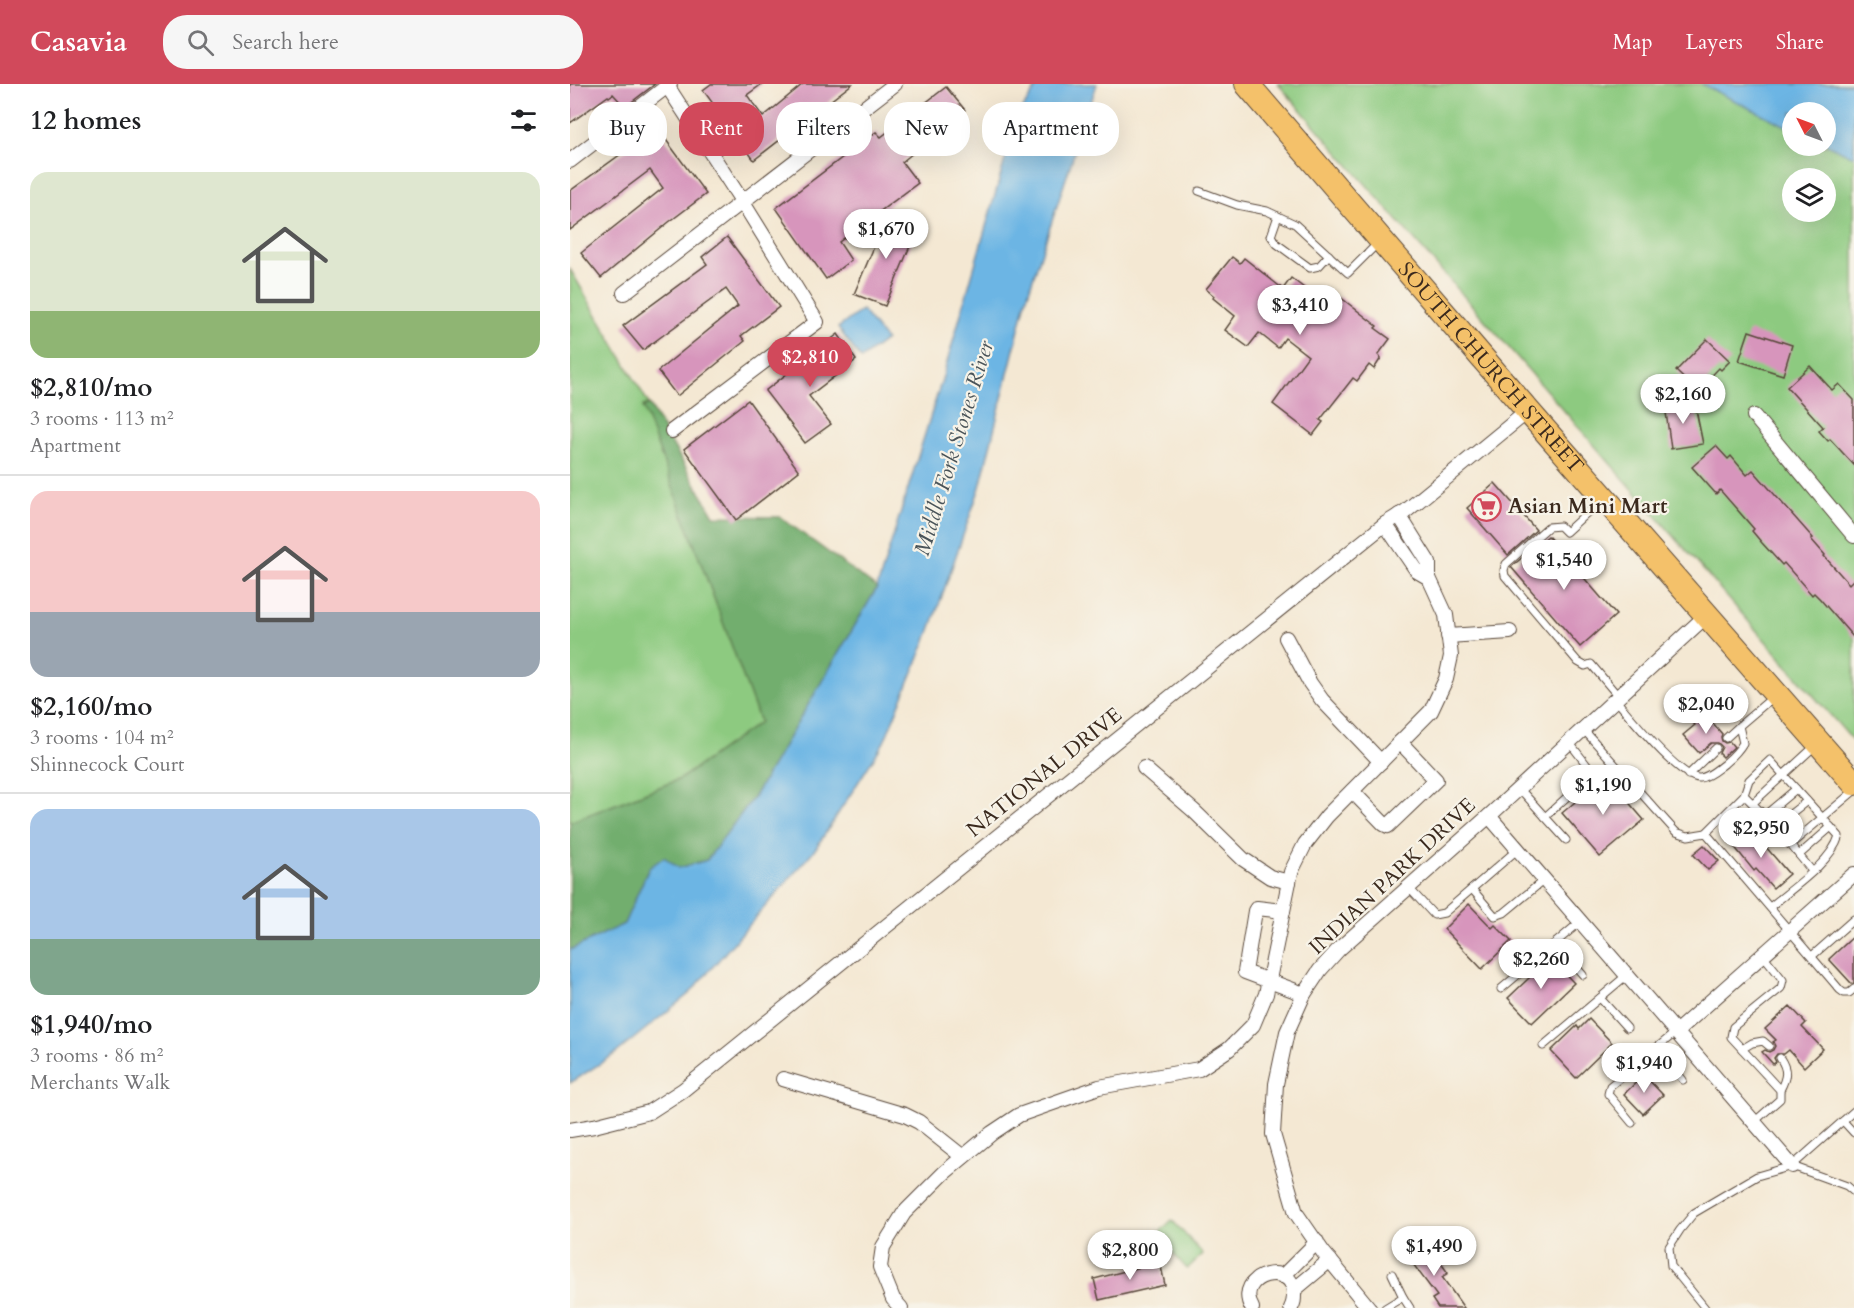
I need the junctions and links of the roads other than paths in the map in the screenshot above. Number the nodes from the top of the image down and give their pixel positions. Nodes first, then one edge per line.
1 (895, 84) edge
2 (1247, 84) edge
3 (668, 85) edge
4 (570, 161) edge
5 (1199, 191) dead end
6 (742, 201) junction
7 (1278, 216) junction
8 (1381, 240) junction
9 (1329, 255) junction
10 (624, 293) dead end
11 (1528, 411) junction
12 (1754, 416) dead end
13 (672, 431) dead end
14 (1604, 498) junction
15 (1399, 515) junction
16 (1385, 524) junction
17 (1854, 536) edge
18 (1429, 578) junction
19 (1707, 615) junction
20 (1510, 632) dead end
21 (1448, 636) junction
22 (1286, 638) dead end
23 (1776, 694) junction
24 (1616, 697) junction
25 (1739, 726) junction
26 (1583, 729) junction
27 (1726, 738) dead end
28 (1400, 742) junction
29 (1569, 742) junction
30 (1820, 743) junction
31 (1716, 748) dead end
32 (1381, 762) junction
33 (1144, 768) dead end
34 (1688, 775) junction
35 (1784, 775) junction
36 (1851, 776) edge
37 (1520, 788) junction
38 (1796, 789) junction
39 (1352, 791) junction
40 (1744, 795) junction
41 (1807, 801) junction
42 (1753, 803) junction
43 (1765, 815) junction
44 (1489, 816) junction
45 (1545, 817) junction
46 (1822, 818) junction
47 (1775, 826) junction
48 (1831, 827) junction
49 (1706, 832) junction
50 (1566, 840) dead end
51 (1790, 845) junction
52 (1518, 849) junction
53 (1799, 855) junction
54 (1812, 871) junction
55 (1854, 874) edge
56 (1544, 880) junction
57 (1289, 882) junction
58 (1408, 887) junction
59 (1472, 890) junction
60 (1770, 907) junction
61 (1283, 911) junction
62 (1854, 919) edge
63 (1580, 922) junction
64 (1791, 931) junction
65 (1555, 943) junction
66 (1763, 955) junction
67 (1812, 956) junction
68 (1583, 975) dead end
69 (1627, 975) junction
70 (1269, 980) junction
71 (1854, 989) edge
72 (1501, 990) dead end
73 (1304, 994) junction
74 (1600, 998) junction
75 (1627, 1028) dead end
76 (1676, 1032) junction
77 (1543, 1046) dead end
78 (1769, 1046) dead end
79 (1657, 1048) junction
80 (1742, 1049) junction
81 (1780, 1058) dead end
82 (783, 1079) dead end
83 (1683, 1080) dead end
84 (1780, 1090) junction
85 (1854, 1111) edge
86 (1843, 1121) junction
87 (1755, 1122) junction
88 (1632, 1123) dead end
89 (570, 1130) edge
90 (1854, 1133) edge
91 (963, 1157) junction
92 (1792, 1166) junction
93 (1854, 1192) edge
94 (1317, 1242) junction
95 (1330, 1260) junction
96 (1392, 1275) dead end
97 (1283, 1276) junction
98 (1294, 1290) junction
99 (1403, 1297) junction
100 (901, 1308) edge
101 (1252, 1308) edge
102 (1291, 1308) edge
103 (1369, 1308) edge
104 (1385, 1308) edge
105 (1410, 1308) edge
106 (1705, 1308) edge

1 - 6 street
2 - 8 highway, SOUTH CHURCH STREET
3 - 4 street
3 - 6 street
5 - 7 lane
6 - 10 street
6 - 13 street
7 - 9 lane
7 - 9 lane
8 - 9 lane
8 - 11 highway, SOUTH CHURCH STREET
11 - 14 highway, SOUTH CHURCH STREET
11 - 15 street, NATIONAL DRIVE
12 - 17 street
14 - 19 highway, SOUTH CHURCH STREET
14 - 24 lane
15 - 16 street, NATIONAL DRIVE
15 - 18 street
16 - 18 street
16 - 89 street, NATIONAL DRIVE
18 - 21 street
19 - 23 highway, SOUTH CHURCH STREET
19 - 24 street, INDIAN PARK DRIVE
20 - 21 street
21 - 28 street
22 - 32 street
23 - 25 lane
23 - 30 highway, SOUTH CHURCH STREET
24 - 26 street, INDIAN PARK DRIVE
24 - 34 lane
25 - 27 lane
25 - 34 lane
26 - 29 street, INDIAN PARK DRIVE
26 - 49 lane
28 - 32 street
28 - 39 street
29 - 37 street, INDIAN PARK DRIVE
29 - 45 lane
30 - 35 lane
30 - 36 highway, SOUTH CHURCH STREET
31 - 34 lane
32 - 39 street
33 - 57 street
35 - 38 lane
35 - 40 lane
35 - 42 lane
36 - 46 lane
37 - 44 street, INDIAN PARK DRIVE
37 - 45 lane
38 - 41 lane
38 - 43 lane
39 - 57 street
40 - 42 lane
40 - 49 lane
41 - 46 lane
41 - 47 lane
42 - 43 lane
43 - 47 lane
44 - 52 street
44 - 58 street, INDIAN PARK DRIVE
45 - 50 lane
46 - 48 lane
46 - 51 lane
47 - 51 lane
48 - 53 lane
48 - 54 lane
49 - 60 lane
51 - 53 lane
52 - 56 street
52 - 59 lane
53 - 54 lane
54 - 60 lane
55 - 64 street
56 - 59 lane
56 - 63 street
57 - 61 street
58 - 59 lane
58 - 73 street, INDIAN PARK DRIVE
60 - 64 lane
61 - 70 street
61 - 70 street
62 - 67 lane
63 - 65 lane
63 - 69 street
64 - 66 street
64 - 67 lane
65 - 68 lane
65 - 72 lane
66 - 76 street
66 - 80 lane
67 - 71 lane
69 - 74 lane
69 - 76 street
70 - 73 street
70 - 91 street
73 - 94 street, INDIAN PARK DRIVE
74 - 75 lane
74 - 77 lane
76 - 79 lane
76 - 87 street
78 - 80 lane
79 - 83 lane
79 - 88 lane
80 - 84 lane
81 - 84 lane
82 - 91 street
84 - 87 lane
85 - 86 lane
86 - 90 lane
86 - 92 lane
87 - 92 street
91 - 100 street
92 - 93 lane
92 - 106 lane
94 - 95 street, INDIAN PARK DRIVE
94 - 97 street
95 - 98 street
95 - 103 street, INDIAN PARK DRIVE
96 - 99 lane
97 - 98 street
97 - 101 street
98 - 102 street
99 - 104 lane
99 - 105 lane

